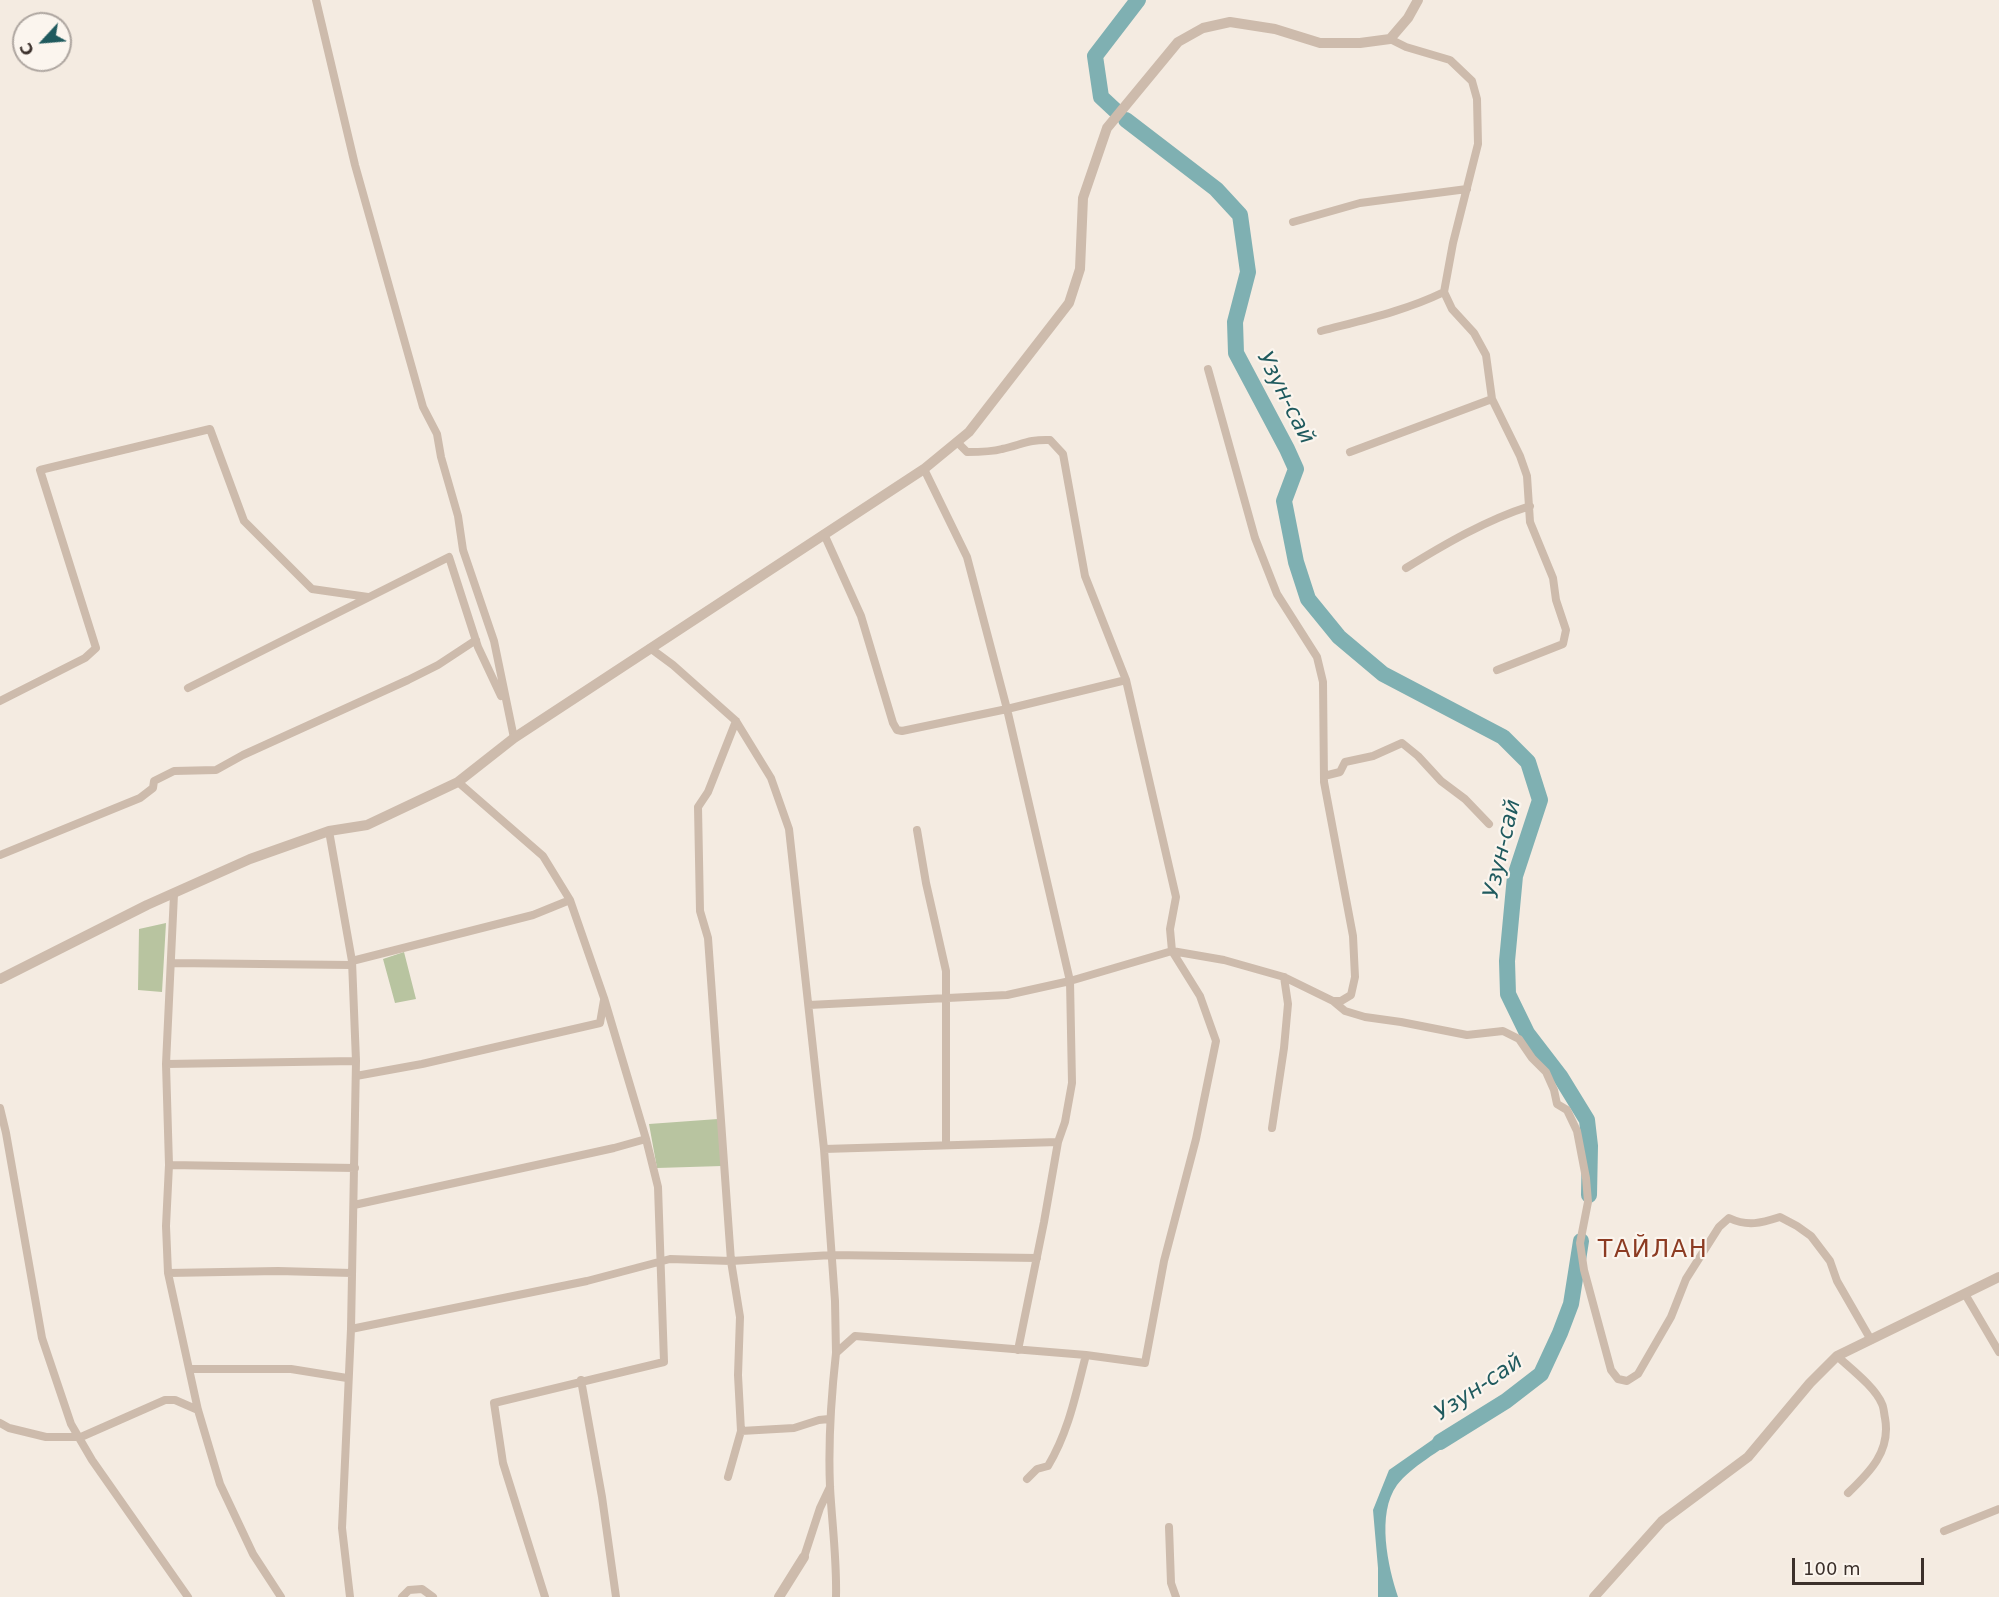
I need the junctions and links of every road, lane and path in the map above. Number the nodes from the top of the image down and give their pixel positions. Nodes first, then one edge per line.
1 (316, 0) edge
2 (1418, 0) edge
3 (1390, 39) junction
4 (1467, 189) junction
5 (1293, 222) dead end
6 (1444, 292) junction
7 (1321, 332) dead end
8 (1208, 369) dead end
9 (1492, 399) junction
10 (957, 442) junction
11 (1350, 452) dead end
12 (924, 469) junction
13 (1530, 506) junction
14 (824, 534) junction
15 (1406, 568) dead end
16 (368, 597) junction
17 (476, 640) junction
18 (650, 648) junction
19 (1497, 670) dead end
20 (1126, 680) junction
21 (188, 688) dead end
22 (0, 701) edge
23 (507, 708) junction
24 (1007, 709) junction
25 (736, 721) junction
26 (514, 738) junction
27 (1324, 776) junction
28 (458, 782) junction
29 (1489, 824) dead end
30 (917, 830) dead end
31 (329, 831) junction
32 (0, 855) edge
33 (174, 894) junction
34 (570, 900) junction
35 (1172, 951) junction
36 (172, 963) junction
37 (352, 963) junction
38 (1284, 977) junction
39 (0, 980) edge
40 (1070, 981) junction
41 (604, 998) junction
42 (946, 998) junction
43 (1333, 1001) junction
44 (809, 1005) junction
45 (356, 1061) junction
46 (166, 1064) junction
47 (356, 1076) junction
48 (0, 1108) edge
49 (1272, 1128) dead end
50 (646, 1139) junction
51 (1058, 1142) junction
52 (946, 1145) junction
53 (824, 1149) junction
54 (169, 1165) junction
55 (355, 1168) junction
56 (354, 1205) junction
57 (832, 1255) junction
58 (1037, 1258) junction
59 (731, 1261) junction
60 (662, 1262) junction
61 (168, 1273) junction
62 (352, 1274) junction
63 (1999, 1277) edge
64 (1965, 1294) junction
65 (351, 1329) junction
66 (1871, 1340) junction
67 (1018, 1350) junction
68 (1999, 1352) edge
69 (836, 1353) junction
70 (1086, 1354) junction
71 (1837, 1356) junction
72 (190, 1369) junction
73 (347, 1378) junction
74 (581, 1380) junction
75 (198, 1410) junction
76 (829, 1419) junction
77 (0, 1423) edge
78 (741, 1431) junction
79 (79, 1437) junction
80 (728, 1477) dead end
81 (1027, 1479) dead end
82 (830, 1487) junction
83 (1848, 1493) dead end
84 (1999, 1509) edge
85 (1169, 1527) dead end
86 (1944, 1531) dead end
87 (804, 1557) joint
88 (188, 1597) edge
89 (281, 1597) edge
90 (350, 1597) edge
91 (402, 1597) edge
92 (434, 1597) edge
93 (545, 1597) edge
94 (616, 1597) edge
95 (779, 1597) edge
96 (836, 1597) edge
97 (1176, 1597) edge
98 (1594, 1597) edge

1 - 23 street
2 - 3 street
3 - 4 street
3 - 10 street
4 - 5 street
4 - 6 street
6 - 7 street
6 - 9 street
8 - 27 street
9 - 11 street
9 - 13 street
10 - 12 street
10 - 20 street
12 - 14 street
12 - 24 street
13 - 15 street
13 - 19 street
14 - 18 street
14 - 24 street
16 - 17 street
16 - 21 street
16 - 22 street
17 - 23 street
17 - 32 street
18 - 25 street
18 - 26 street
20 - 24 street
20 - 35 street
23 - 26 street
24 - 40 street
25 - 44 street
25 - 59 street
26 - 28 street
27 - 29 street
27 - 43 street
28 - 31 street
28 - 34 street
30 - 42 street
31 - 33 street
31 - 37 street
33 - 36 street
33 - 39 street
34 - 37 street
34 - 41 street
35 - 38 street
35 - 40 street
35 - 70 street
36 - 37 street
36 - 46 street
37 - 45 street
38 - 43 street
38 - 49 street
40 - 42 street
40 - 51 street
41 - 47 street
41 - 50 street
42 - 44 street
42 - 52 street
43 - 66 street
44 - 53 street
45 - 46 street
45 - 47 street
46 - 54 street
47 - 55 street
48 - 79 street
50 - 56 street
50 - 60 street
51 - 52 street
51 - 58 street
52 - 53 street
53 - 57 street
54 - 55 street
54 - 61 street
55 - 56 street
56 - 62 street
57 - 58 street
57 - 59 street
57 - 69 street
58 - 67 street
59 - 60 street
59 - 78 street
60 - 65 street
60 - 74 street
61 - 62 street
61 - 72 street
62 - 65 street
63 - 64 street
64 - 66 street
64 - 68 street
65 - 73 street
66 - 71 street
67 - 69 street
67 - 70 street
69 - 76 street
70 - 81 street
71 - 83 street
71 - 98 street
72 - 73 street
72 - 75 street
73 - 90 street
74 - 93 street
74 - 94 street
75 - 79 street
75 - 89 street
76 - 78 street
76 - 82 street
77 - 79 street
78 - 80 street
79 - 88 street
82 - 87 street
82 - 96 street
84 - 86 street
85 - 97 street
87 - 95 street
91 - 92 street

